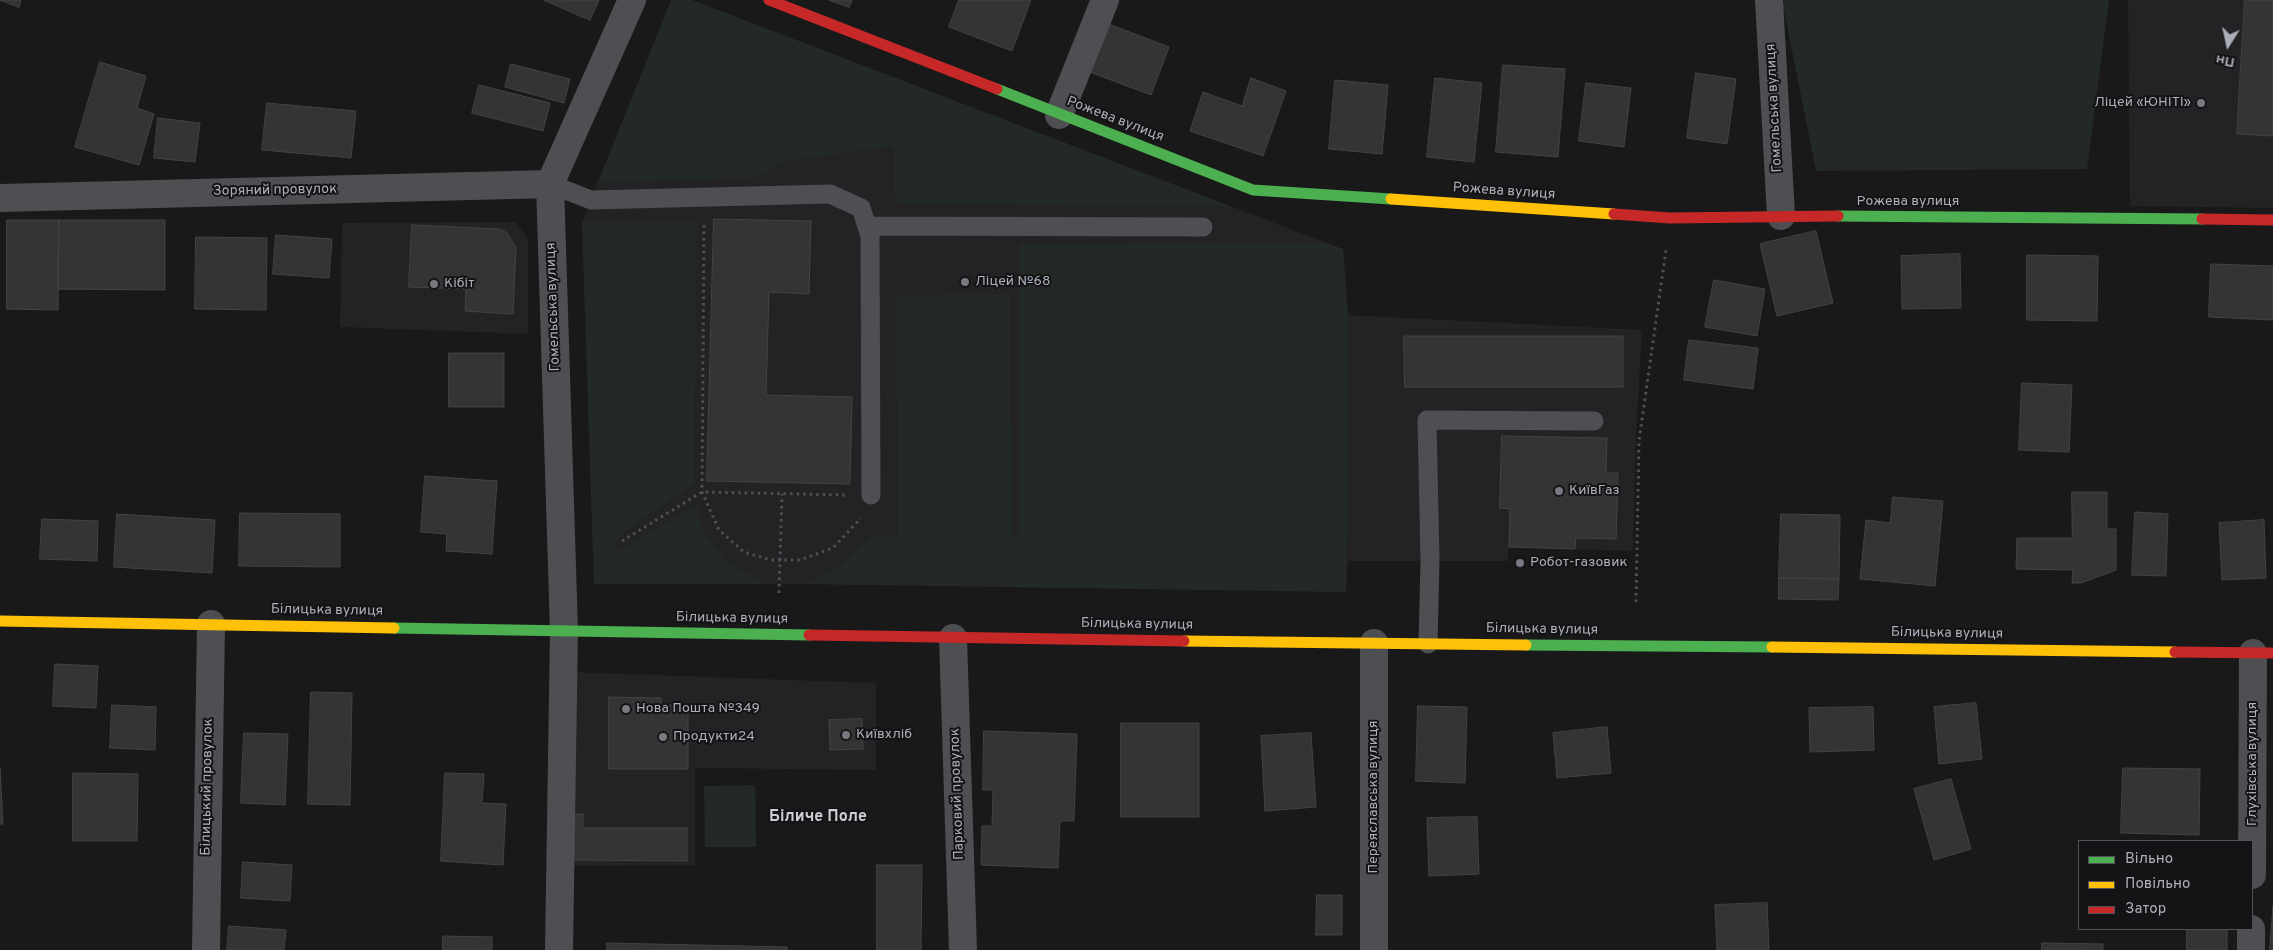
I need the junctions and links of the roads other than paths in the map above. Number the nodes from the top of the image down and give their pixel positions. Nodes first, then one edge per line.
1 (632, 0) edge
2 (769, 0) edge
3 (1105, 0) edge
4 (1769, 0) edge
5 (1059, 115) junction
6 (550, 184) junction
7 (0, 198) edge
8 (1781, 216) junction
9 (2273, 220) edge
10 (867, 226) junction
11 (1203, 227) dead end
12 (1594, 421) dead end
13 (871, 495) road end
14 (0, 621) edge
15 (210, 624) junction
16 (564, 631) junction
17 (953, 638) junction
18 (1374, 643) junction
19 (1428, 644) junction
20 (2263, 653) edge
21 (2253, 855) edge
22 (2251, 930) edge
23 (206, 950) edge
24 (559, 950) edge
25 (963, 950) edge
26 (1374, 950) edge
27 (2251, 950) edge

1 - 6 street, Гомельська вулиця
2 - 5 main road, Рожева вулиця
3 - 5 street
4 - 8 street, Гомельська вулиця
5 - 8 main road, Рожева вулиця
6 - 7 street, Зоряний провулок
6 - 10 lane
6 - 16 street, Гомельська вулиця
8 - 9 main road, Рожева вулиця
10 - 11 lane
10 - 13 lane
12 - 19 lane
14 - 15 main road, Білицька вулиця
15 - 16 main road, Білицька вулиця
15 - 23 street, Білицький провулок
16 - 17 main road, Білицька вулиця
16 - 24 street, Гомельська вулиця
17 - 18 main road, Білицька вулиця
17 - 25 street, Парковий провулок
18 - 19 main road, Білицька вулиця
18 - 26 street, Переяславська вулиця
19 - 20 main road, Білицька вулиця
20 - 21 street, Глухівська вулиця
22 - 27 street

